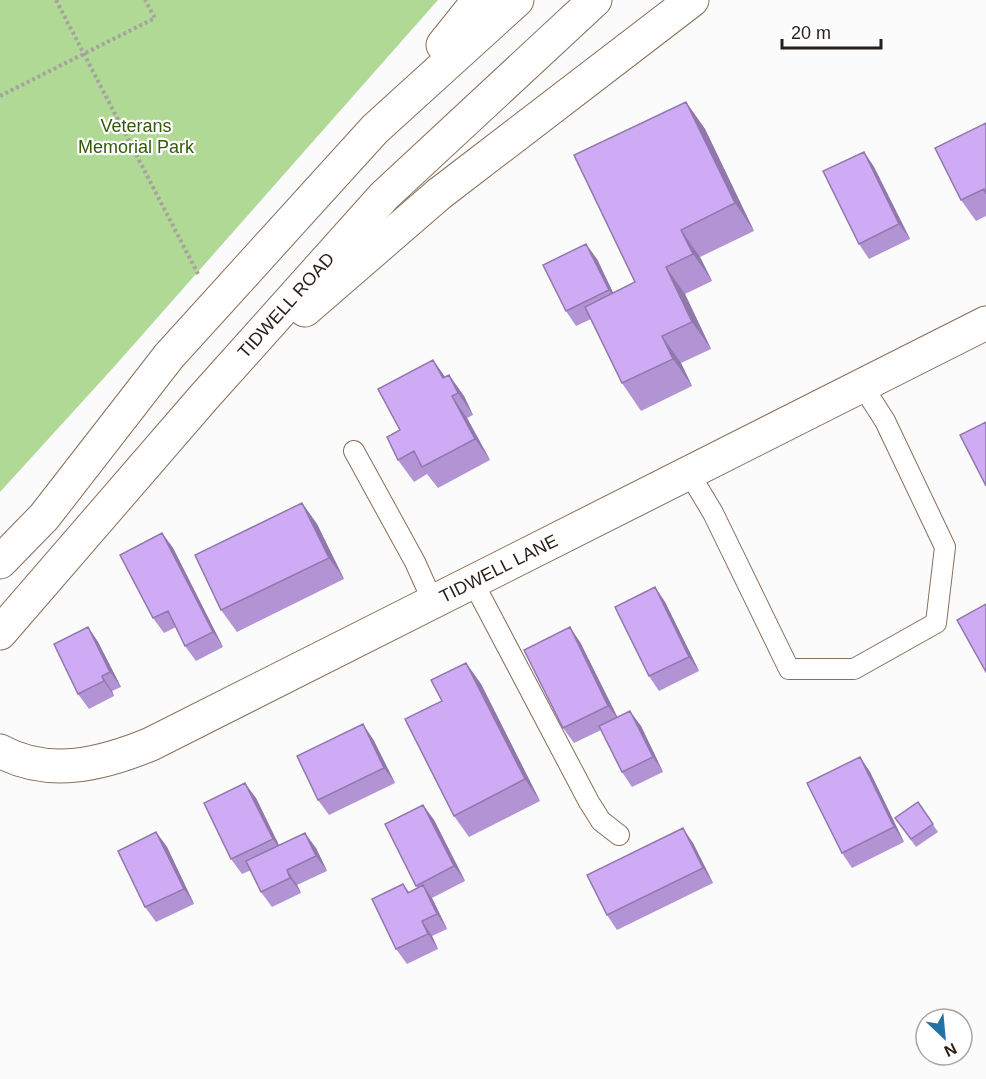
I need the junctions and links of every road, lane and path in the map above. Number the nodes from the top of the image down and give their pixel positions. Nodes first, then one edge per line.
1 (56, 0) edge
2 (146, 0) edge
3 (479, 0) edge
4 (517, 0) edge
5 (595, 0) edge
6 (692, 0) edge
7 (84, 54) junction
8 (0, 96) edge
9 (375, 129) junction
10 (200, 278) dead end
11 (986, 323) edge
12 (862, 385) junction
13 (204, 397) junction
14 (354, 451) dead end
15 (689, 473) junction
16 (0, 562) edge
17 (473, 582) junction
18 (433, 602) junction
19 (0, 633) edge
20 (0, 751) edge
21 (619, 835) dead end

1 - 7 path
2 - 7 path
3 - 9 main road
4 - 9 main road
5 - 13 main road, TIDWELL ROAD
6 - 13 main road
7 - 8 path
7 - 10 path
9 - 16 main road
11 - 12 main road, TIDWELL LANE
12 - 15 main road, TIDWELL LANE
12 - 15 lane
13 - 19 main road, TIDWELL ROAD
14 - 18 lane
15 - 17 main road, TIDWELL LANE
17 - 18 main road, TIDWELL LANE
17 - 21 lane
18 - 20 main road, TIDWELL LANE

